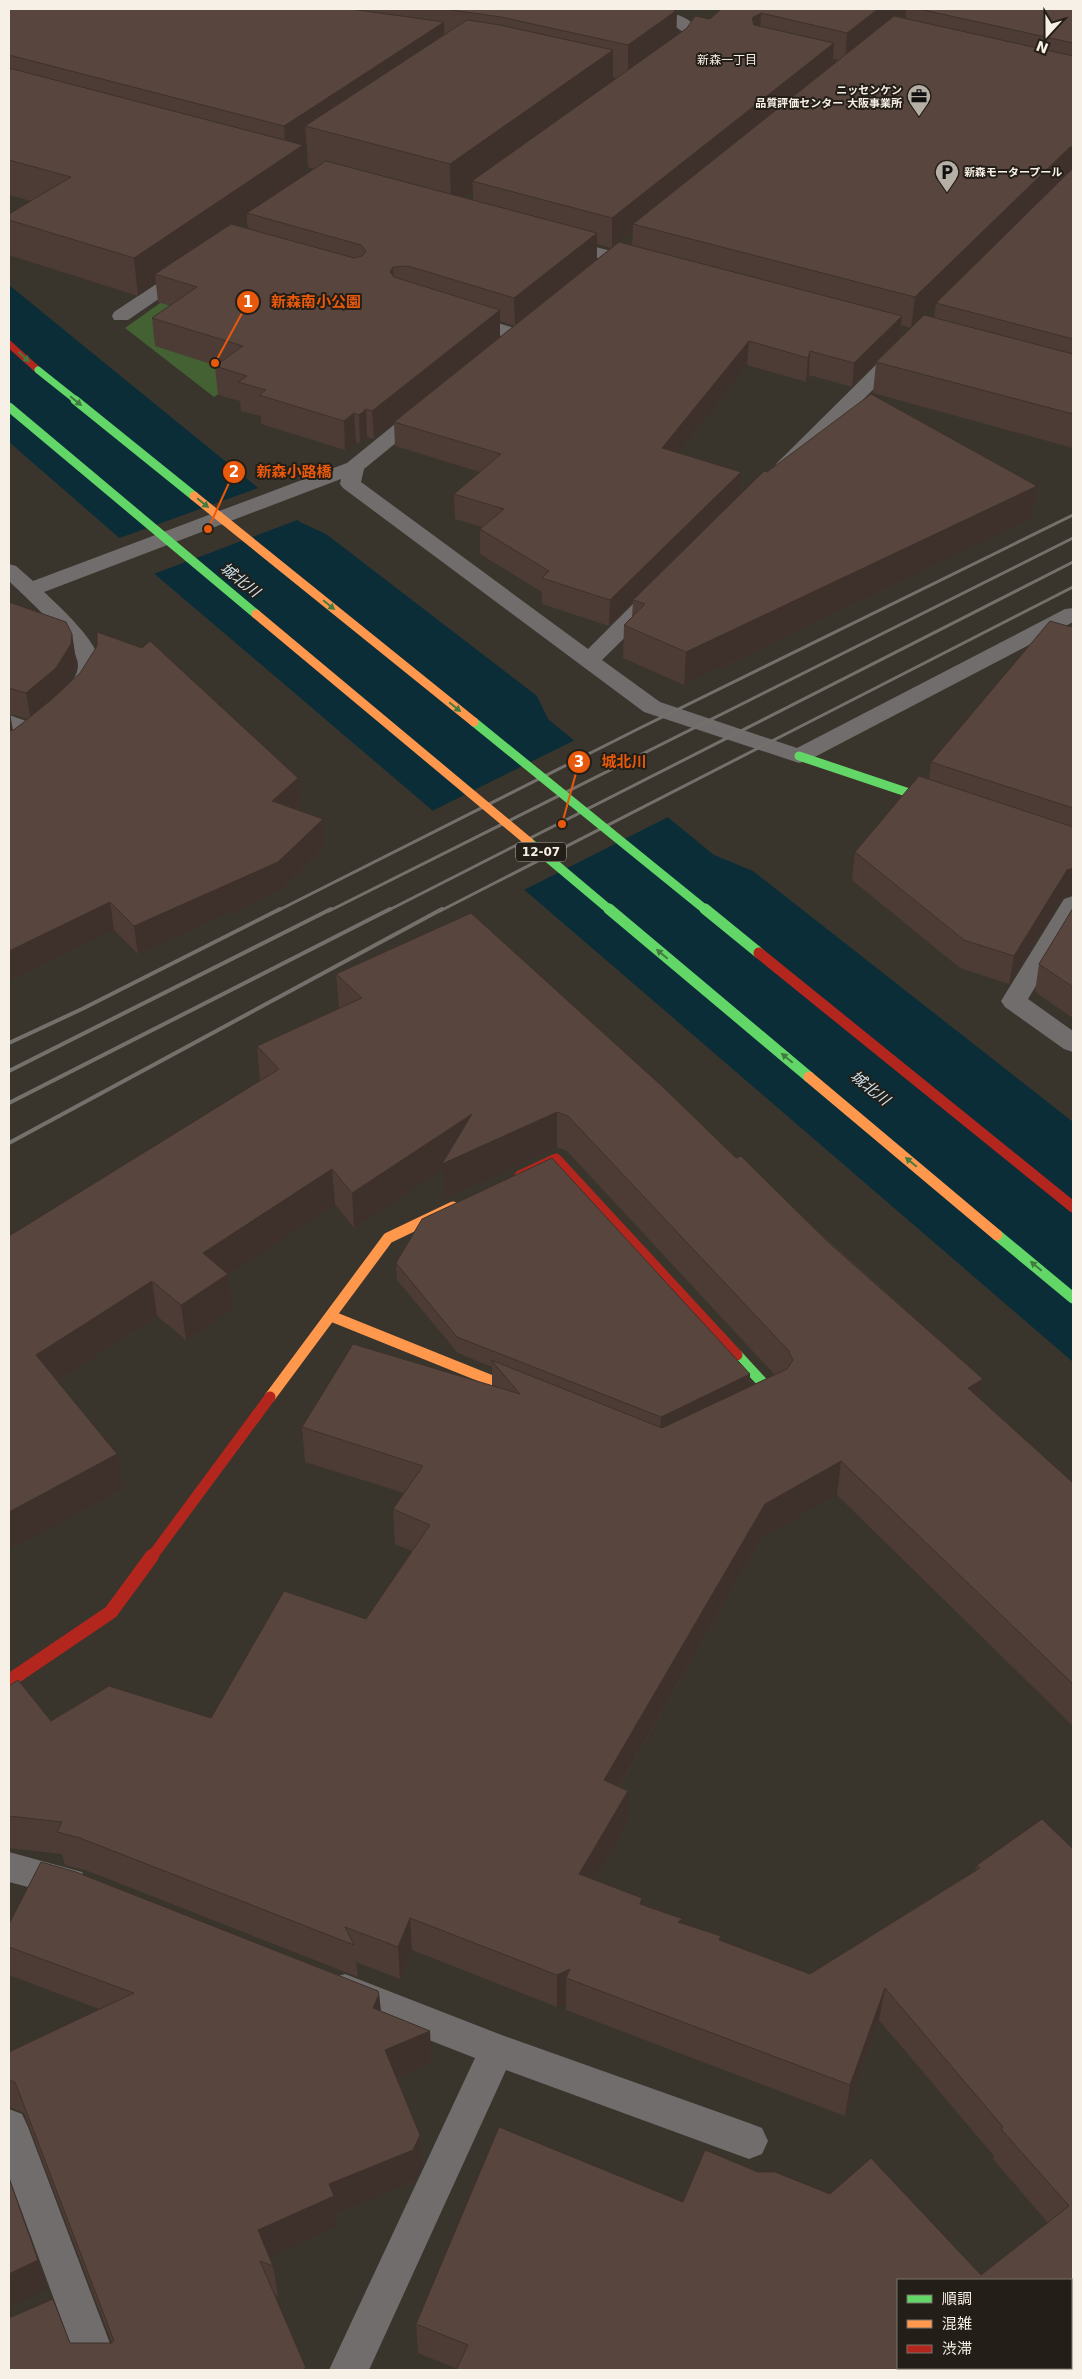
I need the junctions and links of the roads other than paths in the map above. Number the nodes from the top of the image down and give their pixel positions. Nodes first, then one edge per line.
1 (632, 9) edge
2 (658, 67) edge
3 (547, 239) edge
4 (628, 244) edge
5 (612, 257) junction
6 (207, 258) edge
7 (598, 269) edge
8 (660, 270) edge
9 (446, 312) edge
10 (121, 316) dead end
11 (900, 335) dead end
12 (9, 344) edge
13 (502, 347) edge
14 (435, 401) edge
15 (9, 407) edge
16 (354, 467) junction
17 (772, 478) edge
18 (9, 570) edge
19 (666, 584) edge
20 (30, 590) junction
21 (1073, 614) edge
22 (588, 661) junction
23 (46, 720) junction
24 (9, 722) edge
25 (15, 746) edge
26 (798, 756) junction
27 (950, 806) edge
28 (1073, 904) edge
29 (1073, 1043) edge
30 (512, 1180) edge
31 (468, 1200) edge
32 (1073, 1207) edge
33 (1073, 1298) edge
34 (331, 1316) junction
35 (542, 1401) edge
36 (748, 1407) edge
37 (9, 1681) edge
38 (9, 1867) edge
39 (96, 1891) edge
40 (315, 1978) edge
41 (497, 2050) junction
42 (9, 2127) edge
43 (749, 2141) dead end
44 (100, 2370) edge
45 (349, 2370) edge

1 - 2 street
3 - 5 street
4 - 5 street
5 - 7 street
5 - 8 street
6 - 10 street
9 - 13 street
11 - 17 street
12 -> 32 main road, bridge
14 - 16 street
33 -> 15 main road, 12-07, bridge
16 - 20 street, bridge
16 - 22 street
18 - 20 street
19 - 22 street
20 - 23 street
21 - 26 street
22 - 26 street
23 - 24 street
23 - 25 street
26 - 27 main road
28 - 29 street
30 - 36 main road
31 - 34 main road
34 - 35 main road
34 - 37 main road
38 - 39 street
40 - 41 street
41 - 43 street
41 - 45 street
42 - 44 street

